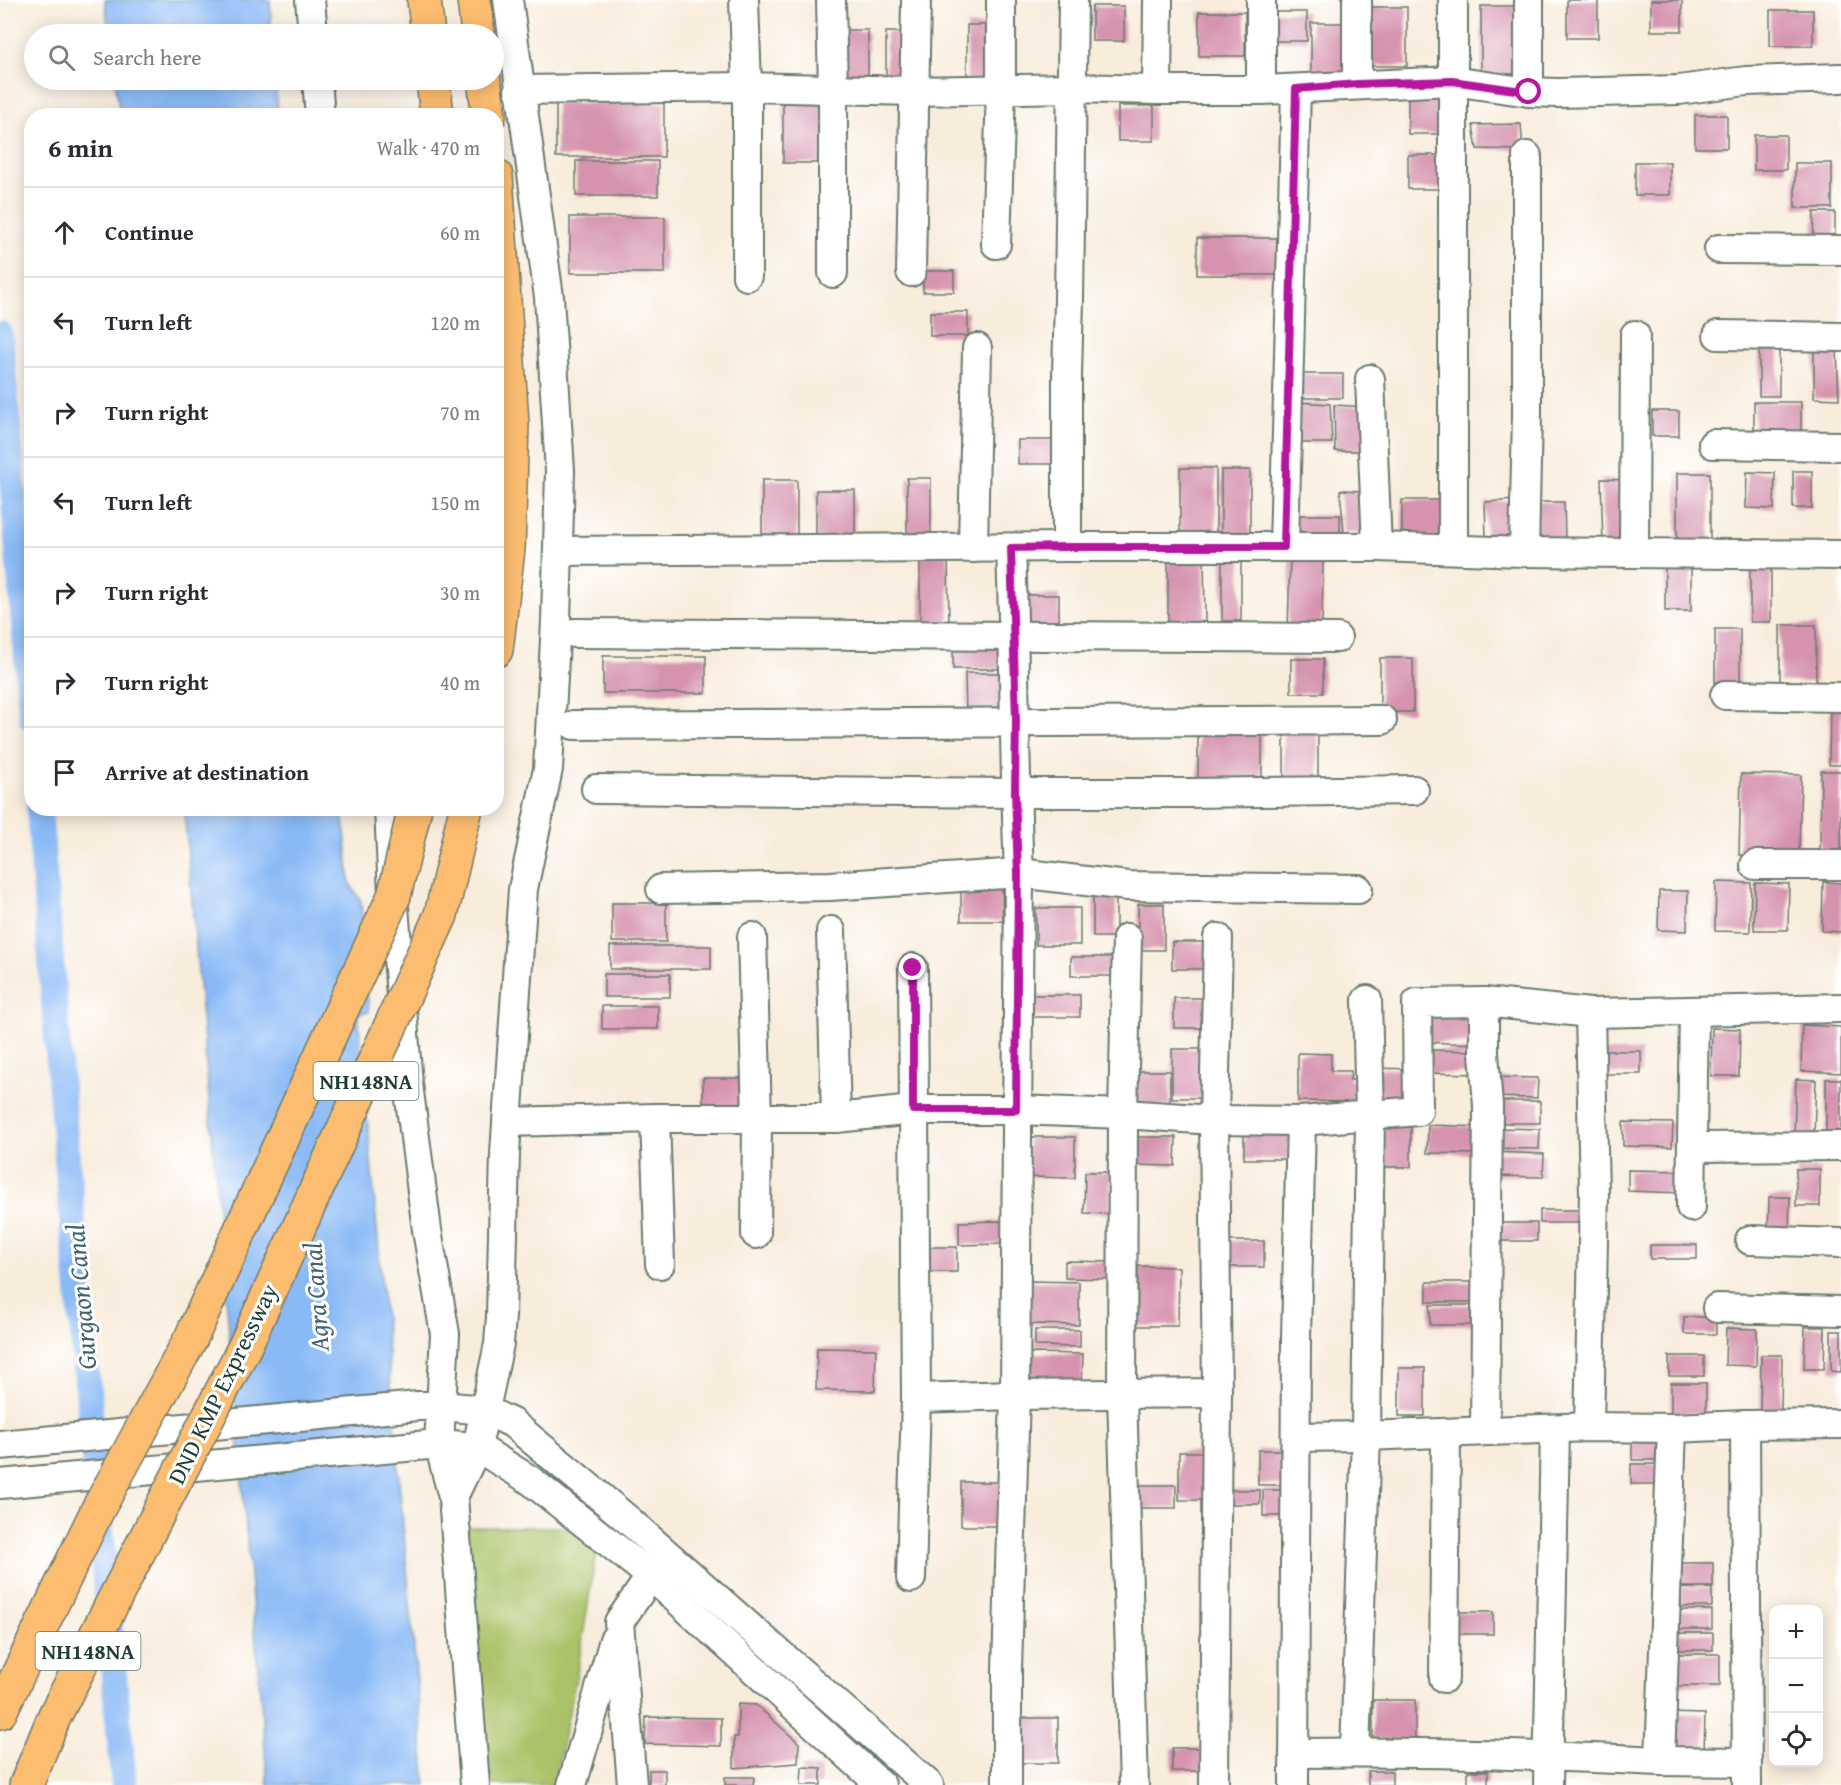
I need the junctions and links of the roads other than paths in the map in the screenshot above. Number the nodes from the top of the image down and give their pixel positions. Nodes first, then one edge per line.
1 (310, 0) edge
2 (424, 0) edge
3 (474, 0) edge
4 (508, 0) edge
5 (744, 0) edge
6 (831, 0) edge
7 (916, 0) edge
8 (1001, 0) edge
9 (1072, 0) edge
10 (1158, 0) edge
11 (1261, 0) edge
12 (1358, 0) edge
13 (1453, 0) edge
14 (1529, 0) edge
15 (312, 24) edge
16 (427, 24) edge
17 (477, 24) edge
18 (1841, 78) edge
19 (1452, 81) junction
20 (1357, 84) junction
21 (747, 87) junction
22 (1072, 88) junction
23 (1001, 89) junction
24 (1296, 89) junction
25 (318, 90) edge
26 (434, 90) edge
27 (485, 90) edge
28 (519, 90) junction
29 (833, 90) junction
30 (1157, 90) junction
31 (1261, 90) junction
32 (914, 91) junction
33 (1529, 92) junction
34 (319, 108) edge
35 (436, 108) edge
36 (488, 108) edge
37 (1527, 156) dead end
38 (996, 243) dead end
39 (1719, 249) dead end
40 (1841, 250) edge
41 (911, 272) dead end
42 (833, 273) dead end
43 (747, 276) dead end
44 (504, 300) edge
45 (1635, 335) dead end
46 (1718, 335) dead end
47 (1841, 337) edge
48 (977, 348) dead end
49 (1370, 379) dead end
50 (1713, 444) dead end
51 (1841, 446) edge
52 (1067, 547) junction
53 (1284, 547) junction
54 (1377, 547) junction
55 (973, 548) junction
56 (1011, 548) junction
57 (1453, 549) junction
58 (558, 551) junction
59 (1524, 552) junction
60 (1634, 553) junction
61 (1841, 555) edge
62 (504, 583) edge
63 (574, 633) dead end
64 (1014, 636) junction
65 (1337, 638) dead end
66 (1725, 695) dead end
67 (1841, 697) edge
68 (1382, 720) dead end
69 (1016, 721) junction
70 (574, 725) dead end
71 (596, 789) dead end
72 (1414, 790) dead end
73 (1015, 793) junction
74 (389, 816) edge
75 (413, 816) edge
76 (464, 816) edge
77 (1755, 864) dead end
78 (1841, 865) edge
79 (1018, 873) junction
80 (661, 889) dead end
81 (1358, 889) dead end
82 (831, 931) dead end
83 (752, 937) dead end
84 (1127, 938) dead end
85 (1218, 938) dead end
86 (913, 968) dead end
87 (1367, 1000) dead end
88 (1484, 1002) junction
89 (1841, 1008) edge
90 (1694, 1011) junction
91 (1590, 1013) junction
92 (913, 1110) junction
93 (1016, 1110) junction
94 (1123, 1114) junction
95 (1370, 1115) junction
96 (655, 1118) junction
97 (757, 1118) junction
98 (836, 1118) junction
99 (1214, 1120) junction
100 (1301, 1121) junction
101 (507, 1122) junction
102 (1841, 1146) edge
103 (1692, 1147) junction
104 (1691, 1207) dead end
105 (756, 1234) dead end
106 (1750, 1240) dead end
107 (1841, 1243) edge
108 (660, 1264) dead end
109 (1717, 1308) dead end
110 (1841, 1311) edge
111 (1217, 1393) junction
112 (1122, 1394) junction
113 (1015, 1395) junction
114 (916, 1398) junction
115 (429, 1406) junction
116 (485, 1410) junction
117 (1841, 1424) edge
118 (1745, 1425) junction
119 (1589, 1427) junction
120 (1672, 1428) junction
121 (1555, 1429) junction
122 (1485, 1430) junction
123 (1446, 1433) junction
124 (1366, 1436) junction
125 (1297, 1437) junction
126 (0, 1445) edge
127 (429, 1445) junction
128 (477, 1447) junction
129 (0, 1484) edge
130 (453, 1497) junction
131 (651, 1576) junction
132 (911, 1578) dead end
133 (619, 1622) junction
134 (1444, 1678) dead end
135 (0, 1712) edge
136 (1355, 1752) junction
137 (1294, 1753) junction
138 (1549, 1755) junction
139 (1660, 1761) junction
140 (1747, 1773) edge
141 (26, 1785) edge
142 (475, 1785) edge
143 (572, 1785) edge
144 (632, 1785) edge
145 (881, 1785) edge
146 (929, 1785) edge
147 (1007, 1785) edge
148 (1134, 1785) edge
149 (1214, 1785) edge
150 (1294, 1785) edge
151 (1548, 1785) edge

1 - 15 street
2 - 16 highway
3 - 17 highway
4 - 28 street
5 - 21 street
6 - 29 street
7 - 32 street
8 - 23 street
9 - 22 street
10 - 30 street
11 - 31 street
12 - 20 street
13 - 19 street
14 - 33 street
18 - 33 street
19 - 20 street
19 - 33 street
19 - 57 street
20 - 24 street
21 - 28 street
21 - 29 street
21 - 43 street
22 - 23 street
22 - 30 street
22 - 52 street
23 - 32 street
23 - 38 street
24 - 31 street
24 - 53 street
25 - 34 street
26 - 35 highway
27 - 36 highway
28 - 58 street
29 - 32 street
29 - 42 street
30 - 31 street
32 - 41 street
37 - 59 street
39 - 40 street
44 - 62 highway
45 - 60 street
46 - 47 street
48 - 55 street
49 - 54 street
50 - 51 street
52 - 53 street
52 - 56 street
53 - 54 street
54 - 57 street
55 - 56 street
55 - 58 street
56 - 64 street
57 - 59 street
58 - 101 street
59 - 60 street
60 - 61 street
63 - 64 street
64 - 65 street
64 - 69 street
66 - 67 street
68 - 69 street
69 - 70 street
69 - 73 street
71 - 73 street
72 - 73 street
73 - 79 street
74 - 115 street
75 - 135 highway, DND KMP Expressway / NH148NA, bridge
76 - 141 highway, DND KMP Expressway / NH148NA, bridge
77 - 78 street
79 - 80 street
79 - 81 street
79 - 93 street
82 - 98 street
83 - 97 street
84 - 94 street
85 - 99 street
86 - 92 street
87 - 95 street
88 - 91 street
88 - 95 street
88 - 122 street
89 - 90 street
90 - 91 street
90 - 103 street
91 - 119 street
92 - 93 street
92 - 98 street
92 - 114 street
93 - 94 street
93 - 113 street
94 - 99 street
94 - 112 street
95 - 100 street
95 - 124 street
96 - 97 street
96 - 101 street
96 - 108 street
97 - 98 street
97 - 105 street
99 - 100 street
99 - 111 street
100 - 125 street
101 - 116 street
102 - 103 street
103 - 104 street
106 - 107 street
109 - 110 street
111 - 112 street
111 - 149 street
112 - 113 street
112 - 148 street
113 - 114 street
113 - 147 street
114 - 132 street
115 - 116 street
115 - 126 street, bridge
115 - 127 street
116 - 128 street
116 - 146 street
117 - 118 street
118 - 120 street
118 - 140 street
119 - 120 street
119 - 121 street
120 - 139 street
121 - 122 street
121 - 138 street
122 - 123 street
123 - 124 street
123 - 134 street
124 - 125 street
124 - 136 street
125 - 137 street
127 - 128 street
127 - 129 street, bridge
127 - 130 street
128 - 130 street
128 - 131 street
130 - 142 street
131 - 133 street
131 - 145 street
133 - 143 street
133 - 144 street
136 - 137 street
136 - 138 street
137 - 150 street
138 - 139 street
138 - 151 street
139 - 140 street

